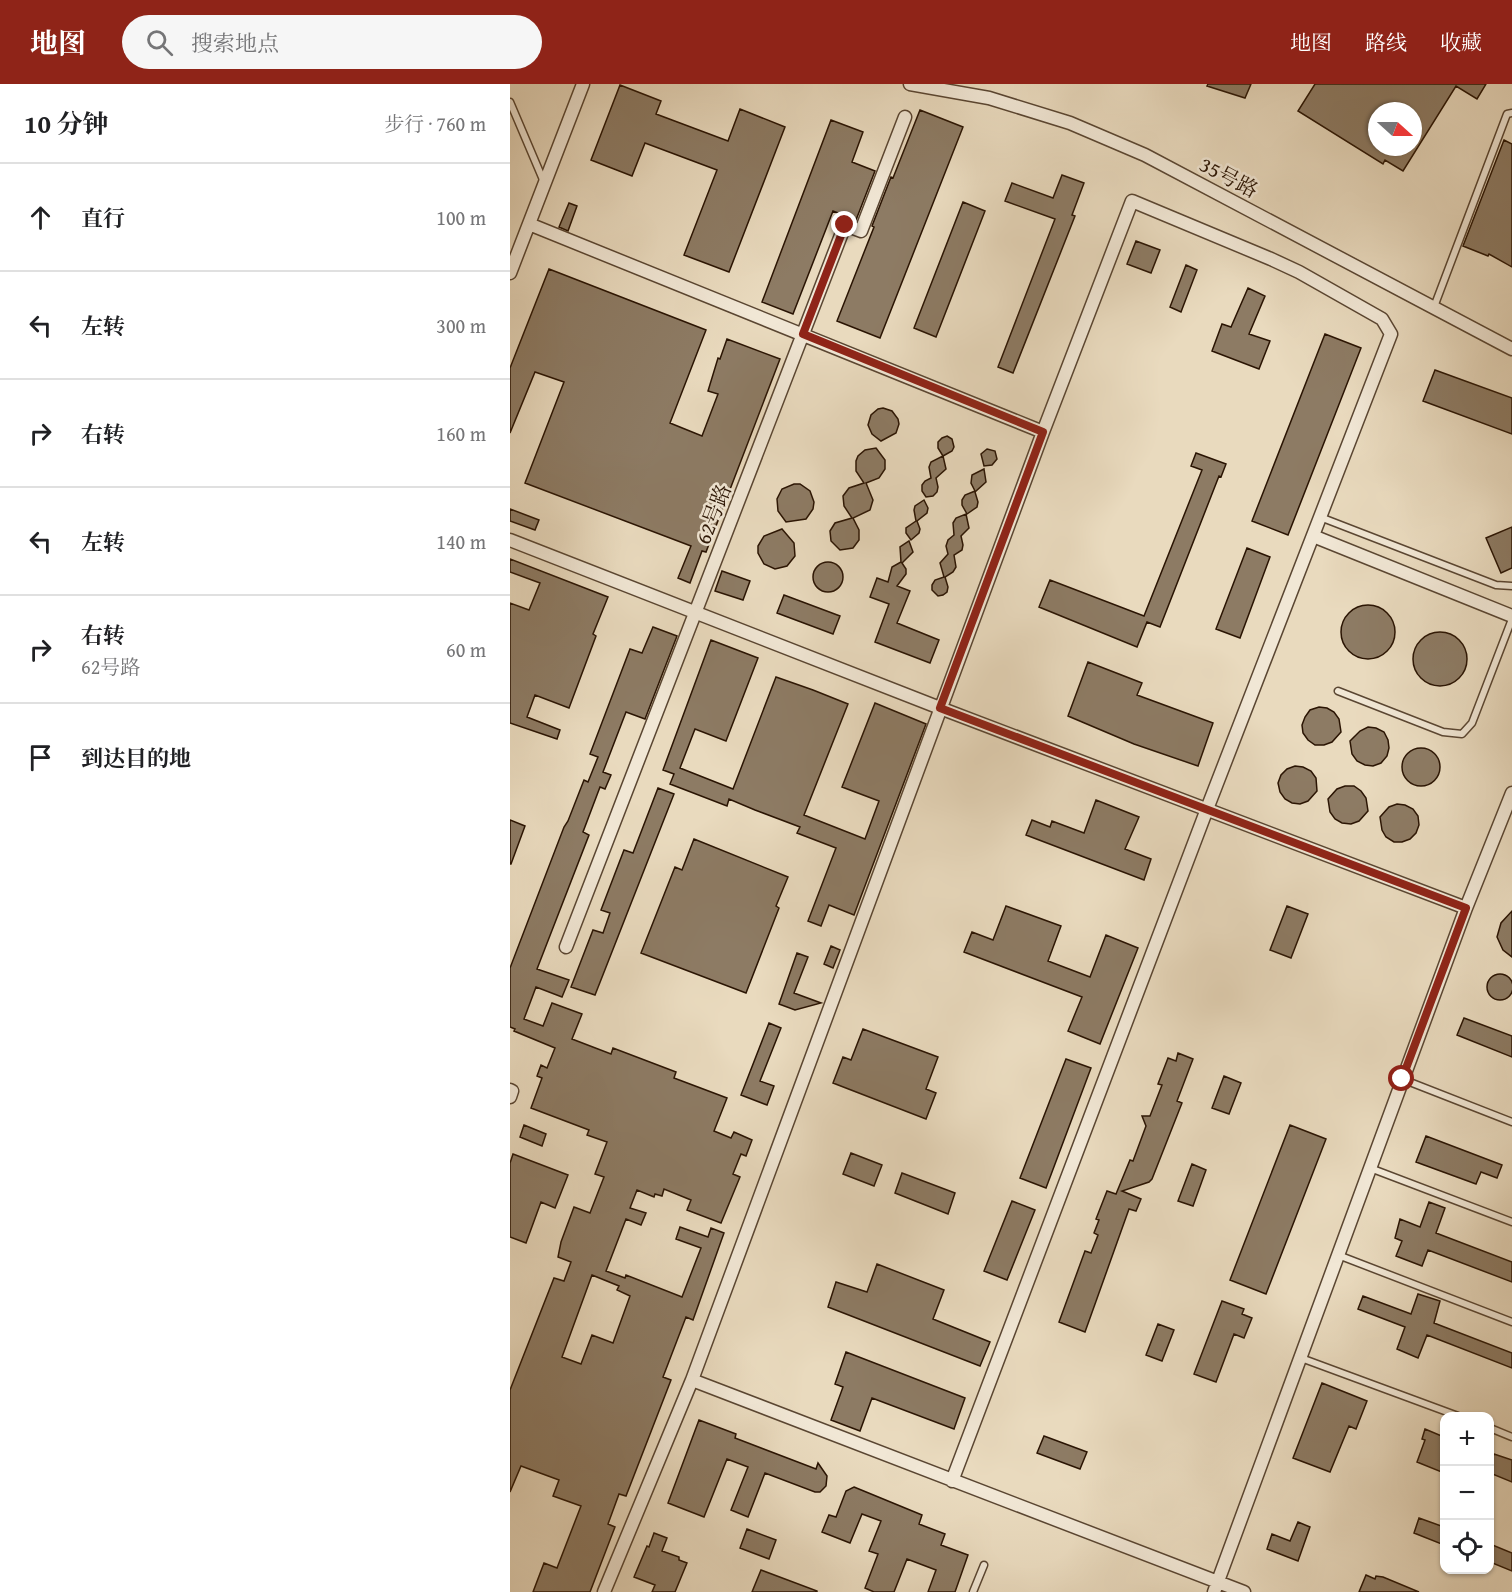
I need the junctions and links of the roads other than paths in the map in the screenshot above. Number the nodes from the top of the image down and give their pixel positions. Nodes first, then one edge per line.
1 (583, 84) edge
2 (910, 84) edge
3 (510, 102) edge
4 (1512, 113) edge
5 (905, 117) dead end
6 (544, 183) junction
7 (529, 224) junction
8 (510, 273) edge
9 (1434, 307) junction
10 (803, 334) junction
11 (1512, 349) edge
12 (1043, 432) junction
13 (1320, 517) junction
14 (1313, 536) junction
15 (510, 540) edge
16 (1512, 586) edge
17 (696, 612) junction
18 (1512, 617) edge
19 (1338, 691) dead end
20 (940, 708) junction
21 (1512, 793) edge
22 (1207, 809) junction
23 (1466, 908) junction
24 (566, 947) dead end
25 (1402, 1079) junction
26 (1512, 1122) edge
27 (1370, 1168) junction
28 (1512, 1222) edge
29 (1338, 1255) junction
30 (1512, 1322) edge
31 (1301, 1358) junction
32 (692, 1380) junction
33 (1447, 1412) edge
34 (1494, 1430) edge
35 (1512, 1437) edge
36 (952, 1481) junction
37 (984, 1565) dead end
38 (1216, 1587) edge
39 (604, 1592) edge
40 (973, 1592) edge
41 (1244, 1592) edge

1 - 6 street
2 - 9 street, 35号路
3 - 6 lane
4 - 9 lane
5 - 10 street, 62号路
6 - 7 street
7 - 8 street
7 - 10 street
9 - 11 street, 35号路
10 - 12 street
10 - 17 street, 62号路
12 - 13 street
12 - 20 street
13 - 14 street
13 - 16 lane
14 - 18 street
14 - 22 street
15 - 17 street
17 - 20 street
17 - 24 street, 62号路
18 - 19 lane
20 - 22 street
20 - 32 street
21 - 23 street
22 - 23 street
22 - 36 street
23 - 25 street
25 - 26 lane
25 - 27 street
27 - 28 lane
27 - 29 street
29 - 30 lane
29 - 31 street
31 - 33 lane
31 - 38 street
32 - 36 street
32 - 39 street
34 - 35 lane
36 - 38 street
37 - 40 lane
38 - 41 street

